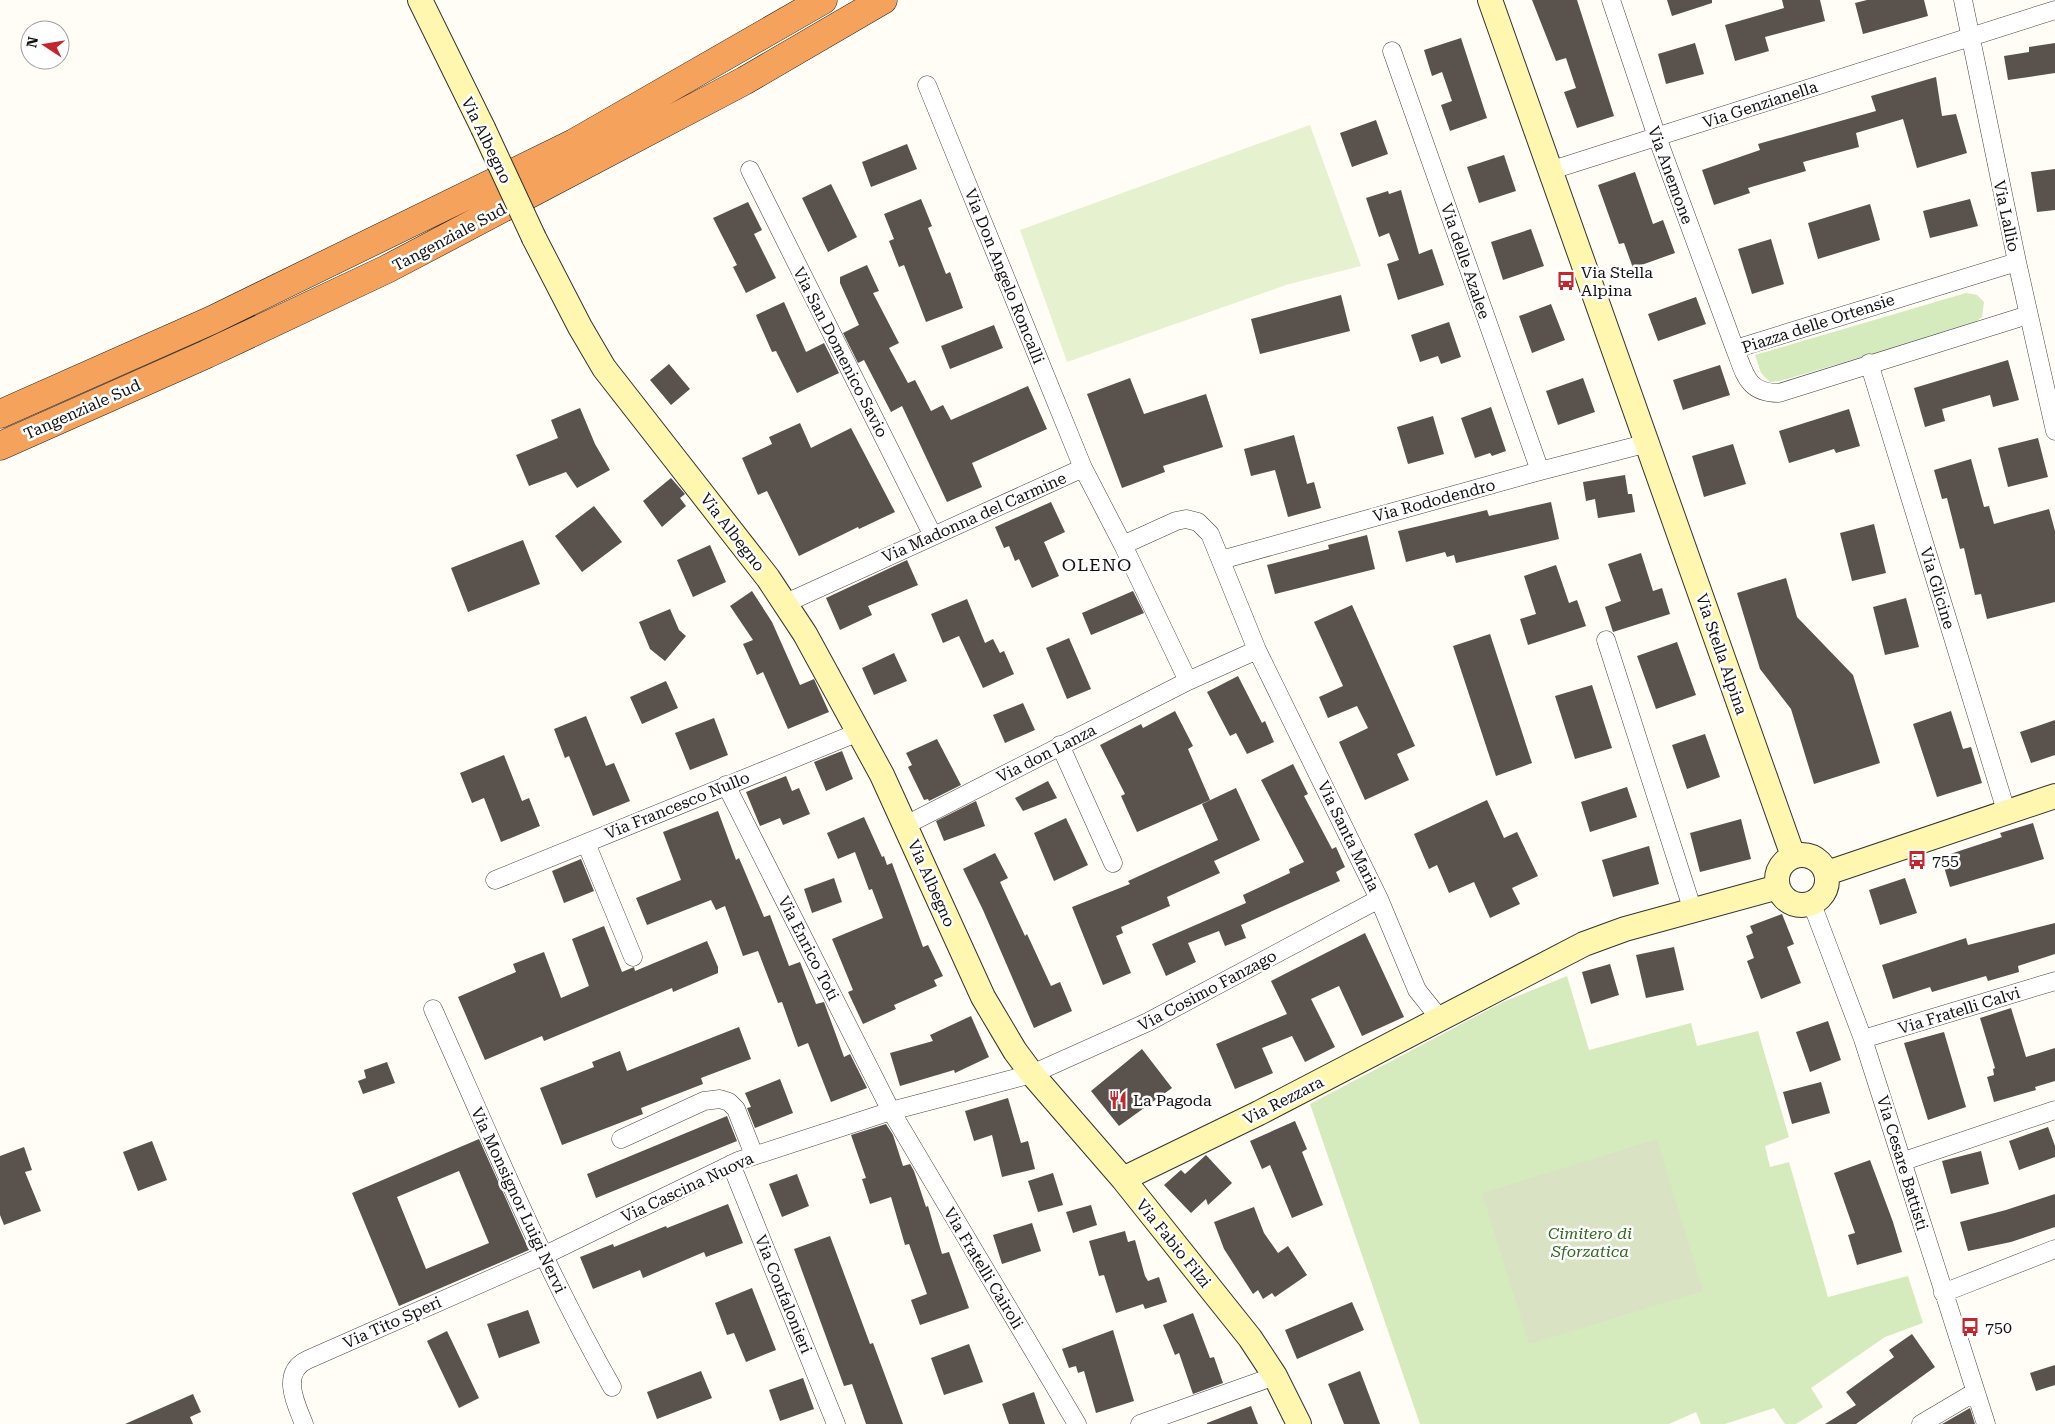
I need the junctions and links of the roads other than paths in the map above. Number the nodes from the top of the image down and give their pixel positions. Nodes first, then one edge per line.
1 (420, 0) edge
2 (823, 0) edge
3 (884, 0) edge
4 (1490, 0) edge
5 (1611, 0) edge
6 (1963, 0) edge
7 (2055, 10) edge
8 (1970, 38) junction
9 (1392, 51) dead end
10 (927, 85) dead end
11 (1657, 137) junction
12 (750, 170) dead end
13 (1549, 171) junction
14 (2016, 262) junction
15 (2028, 314) junction
16 (1735, 349) junction
17 (1869, 363) junction
18 (105, 369) junction
19 (0, 402) edge
20 (0, 414) edge
21 (2055, 431) edge
22 (1648, 443) junction
23 (0, 446) edge
24 (1082, 468) junction
25 (1540, 470) junction
26 (932, 534) junction
27 (1123, 545) junction
28 (1221, 560) junction
29 (786, 603) junction
30 (1606, 640) dead end
31 (1257, 650) junction
32 (1188, 681) junction
33 (859, 732) junction
34 (1060, 745) junction
35 (726, 785) junction
36 (2055, 796) edge
37 (2007, 814) junction
38 (906, 825) junction
39 (586, 843) junction
40 (1794, 856) junction
41 (1113, 863) dead end
42 (1827, 873) junction
43 (496, 880) dead end
44 (1778, 887) junction
45 (1379, 899) junction
46 (1812, 904) junction
47 (1693, 911) junction
48 (633, 957) dead end
49 (2055, 981) edge
50 (432, 1009) dead end
51 (1441, 1020) junction
52 (1863, 1039) junction
53 (1032, 1074) junction
54 (2055, 1110) edge
55 (891, 1111) junction
56 (621, 1139) dead end
57 (754, 1155) junction
58 (1904, 1161) junction
59 (731, 1164) junction
60 (1123, 1179) junction
61 (2055, 1249) edge
62 (543, 1256) junction
63 (1943, 1292) junction
64 (1275, 1376) junction
65 (612, 1387) dead end
66 (1975, 1392) junction
67 (304, 1424) edge
68 (836, 1424) edge
69 (1077, 1424) edge
70 (1140, 1424) edge
71 (1298, 1424) edge
72 (1921, 1424) edge
73 (1986, 1424) edge

1 - 29 street, Via Albegno, bridge
2 - 18 highway, Tangenziale Sud
3 - 23 highway, Tangenziale Sud
4 - 13 street, Via Stella Alpina
5 - 11 street, Via Anemone
6 - 8 street, Via Lallio
7 - 8 street, Via Genzianella
8 - 11 street, Via Genzianella
8 - 14 street, Via Lallio
9 - 25 street, Via delle Azalee
10 - 24 street, Via Don Angelo Roncalli
11 - 13 street, Via Genzianella
11 - 16 street, Via Anemone
12 - 26 street, Via San Domenico Savio
13 - 22 street, Via Stella Alpina
14 - 15 street, Via Lallio
14 - 16 street, Piazza delle Ortensie
15 - 17 street, Piazza delle Ortensie
15 - 21 street, Via Lallio
16 - 17 street, Piazza delle Ortensie
17 - 37 street, Via Glicine
18 - 19 highway
18 - 20 highway, Tangenziale Sud
22 - 25 street, Via Rododendro
22 - 40 street, Via Stella Alpina
24 - 26 street, Via Madonna del Carmine
24 - 27 street, Via Madonna del Carmine
25 - 28 street, Via Rododendro
26 - 29 street, Via Madonna del Carmine
27 - 28 street, Via Santa Maria
27 - 32 street, Via Madonna del Carmine
28 - 31 street, Via Santa Maria
29 - 33 street, Via Albegno
30 - 47 street
31 - 32 street, Via don Lanza
31 - 45 street, Via Santa Maria
32 - 34 street, Via don Lanza
33 - 35 street, Via Francesco Nullo
33 - 38 street, Via Albegno
34 - 38 street, Via don Lanza
34 - 41 street
35 - 39 street, Via Francesco Nullo
35 - 55 street, Via Enrico Toti
36 - 37 street
37 - 42 street
38 - 53 street, Via Albegno
39 - 43 street, Via Francesco Nullo
39 - 48 street
40 - 42 street
40 - 44 street
42 - 46 street
44 - 46 street
44 - 47 street, Via Rezzara
45 - 51 street, Via Santa Maria
45 - 53 street, Via Cosimo Fanzago
46 - 52 street, Via Cesare Battisti
47 - 51 street, Via Rezzara
49 - 52 street, Via Fratelli Calvi
50 - 62 street, Via Monsignor Luigi Nervi
51 - 60 street, Via Rezzara
52 - 58 street, Via Cesare Battisti
53 - 55 street, Via Cosimo Fanzago
53 - 60 street, Via Fabio Filzi
54 - 58 street
55 - 57 street, Via Cascina Nuova
55 - 69 street, Via Fratelli Cairoli
56 - 57 street
57 - 59 street, Via Cascina Nuova
58 - 63 street, Via Cesare Battisti
59 - 62 street, Via Cascina Nuova
59 - 68 street, Via Confalonieri
60 - 64 street, Via Fabio Filzi
61 - 63 street
62 - 65 street, Via Monsignor Luigi Nervi
62 - 67 street, Via Tito Speri
63 - 66 street, Via Cesare Battisti
64 - 70 street
64 - 71 street, Via Fabio Filzi
66 - 72 street
66 - 73 street, Via Cesare Battisti

